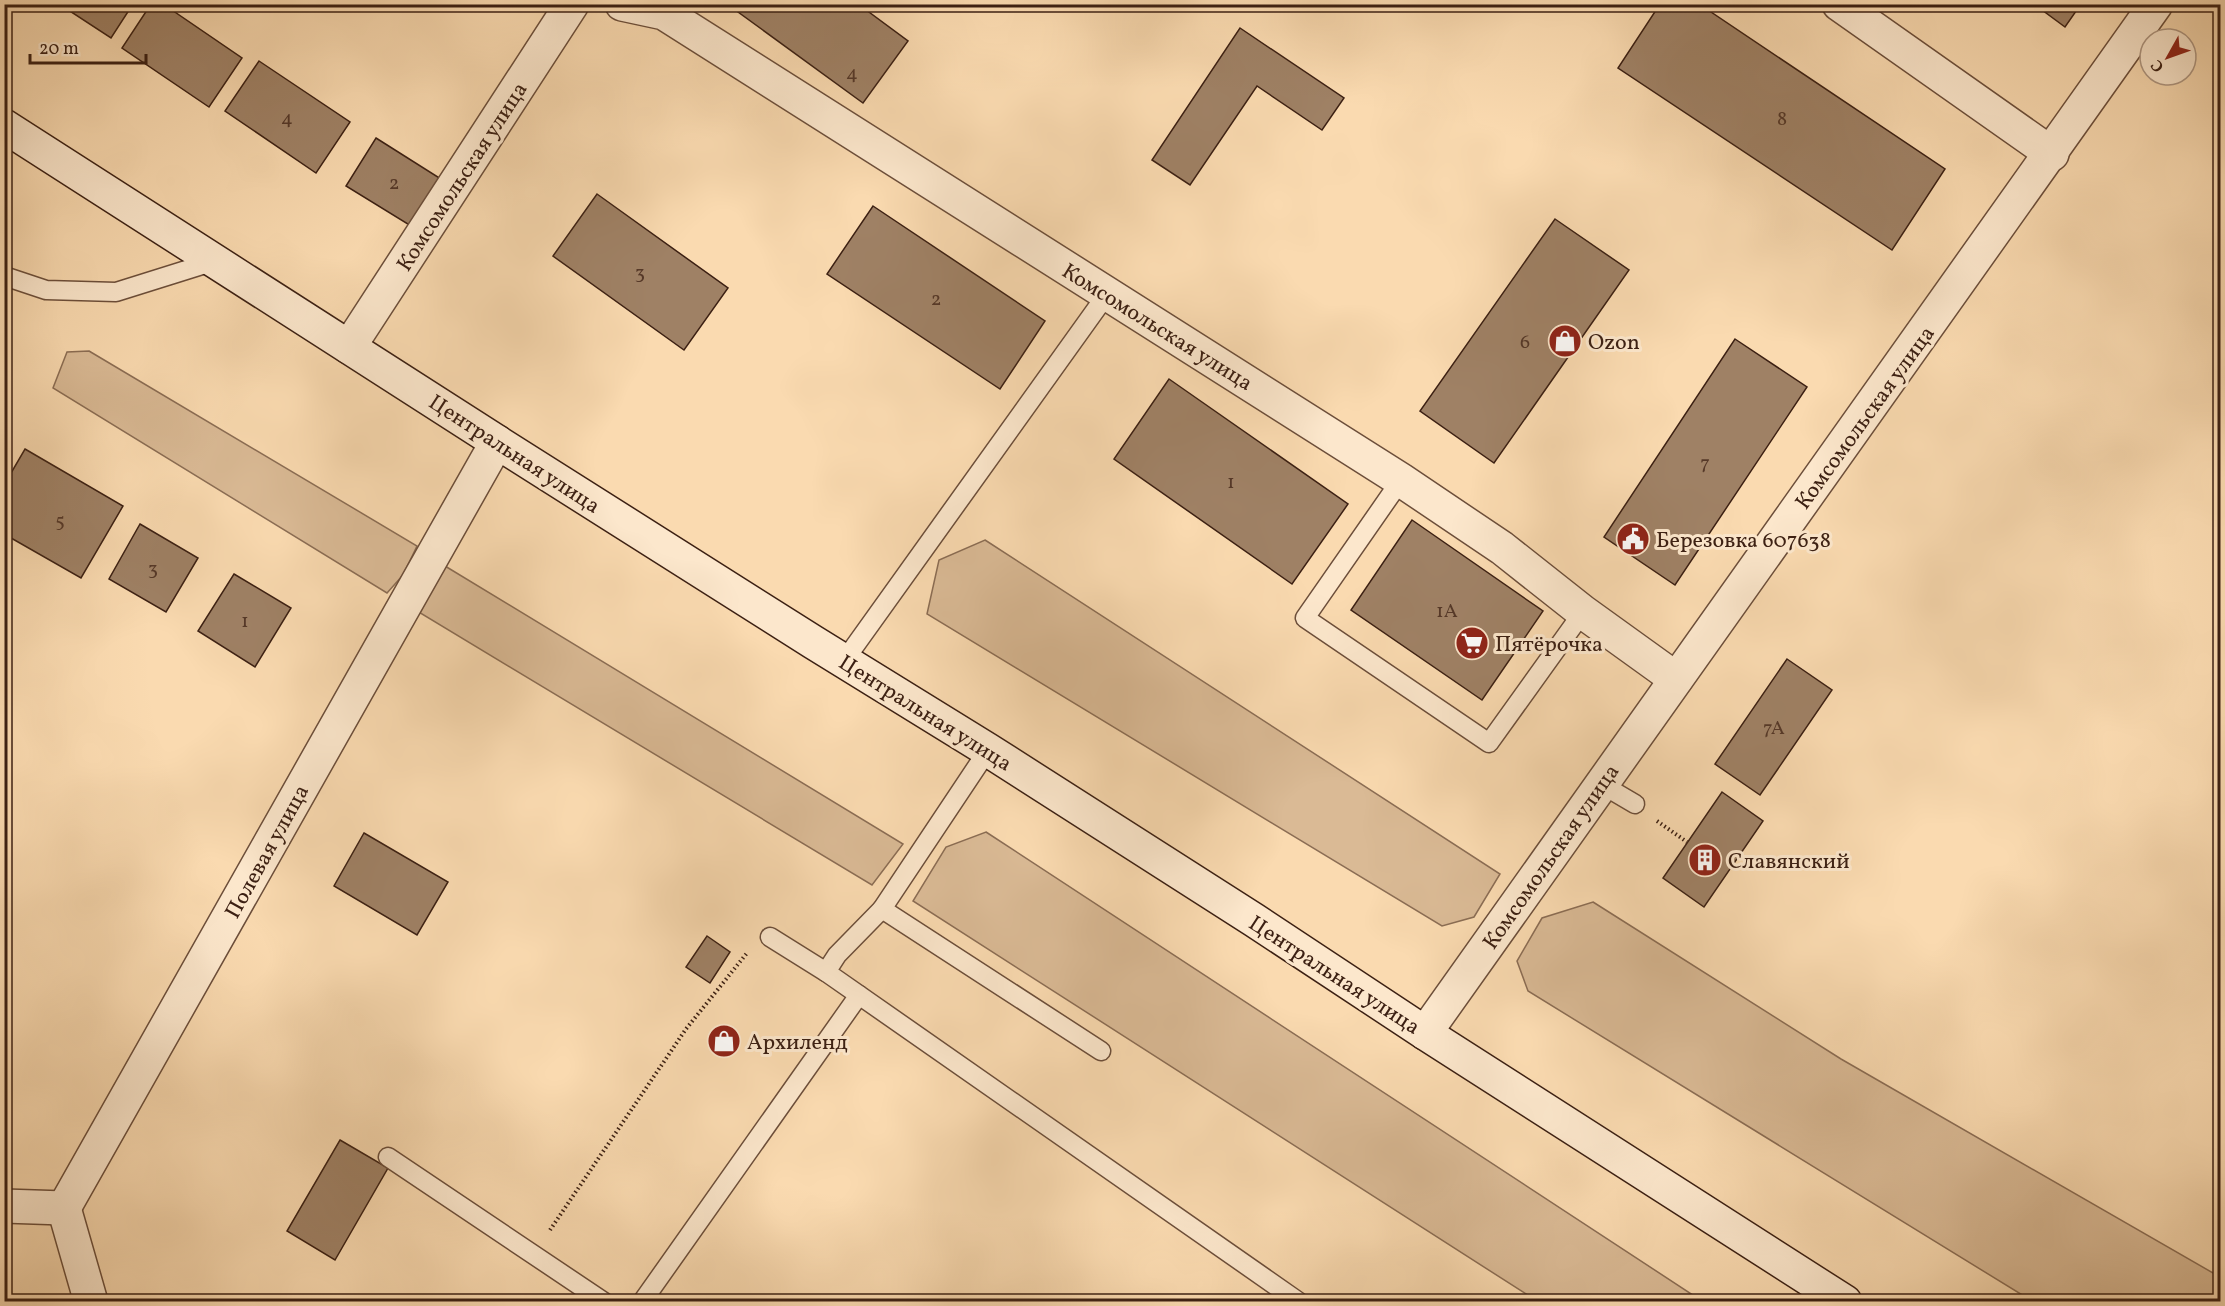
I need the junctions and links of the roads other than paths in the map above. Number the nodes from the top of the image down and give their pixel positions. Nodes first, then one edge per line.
1 (572, 4) edge
2 (622, 4) edge
3 (1839, 4) edge
4 (2156, 4) edge
5 (4, 126) edge
6 (2052, 154) junction
7 (215, 261) junction
8 (4, 276) edge
9 (1107, 294) junction
10 (350, 347) junction
11 (497, 442) junction
12 (1401, 480) junction
13 (1583, 612) junction
14 (844, 662) junction
15 (1676, 679) junction
16 (988, 750) junction
17 (1601, 784) junction
18 (1635, 804) road end
19 (882, 909) junction
20 (770, 937) road end
21 (826, 972) junction
22 (859, 995) junction
23 (1425, 1033) junction
24 (1101, 1051) dead end
25 (388, 1157) dead end
26 (4, 1206) edge
27 (64, 1208) junction
28 (91, 1302) edge
29 (604, 1302) edge
30 (642, 1302) edge
31 (1299, 1302) edge
32 (1845, 1302) edge

1 - 10 street, Комсомольская улица
2 - 9 street, Комсомольская улица
3 - 6 street
4 - 6 street, Комсомольская улица
5 - 7 street, Центральная улица
6 - 15 street, Комсомольская улица
7 - 8 lane
7 - 10 street, Центральная улица
9 - 12 street, Комсомольская улица
9 - 14 lane
10 - 11 street, Центральная улица
11 - 14 street, Центральная улица
11 - 27 street, Полевая улица
12 - 13 street, Комсомольская улица
12 - 13 lane
13 - 15 street, Комсомольская улица
14 - 16 street, Центральная улица
15 - 17 street, Комсомольская улица
16 - 19 lane
16 - 23 street, Центральная улица
17 - 18 lane
17 - 23 street, Комсомольская улица
19 - 21 lane
19 - 24 lane
20 - 21 lane
21 - 22 lane
22 - 30 lane
22 - 31 lane
23 - 32 street, Центральная улица
25 - 29 lane
26 - 27 street
27 - 28 street

